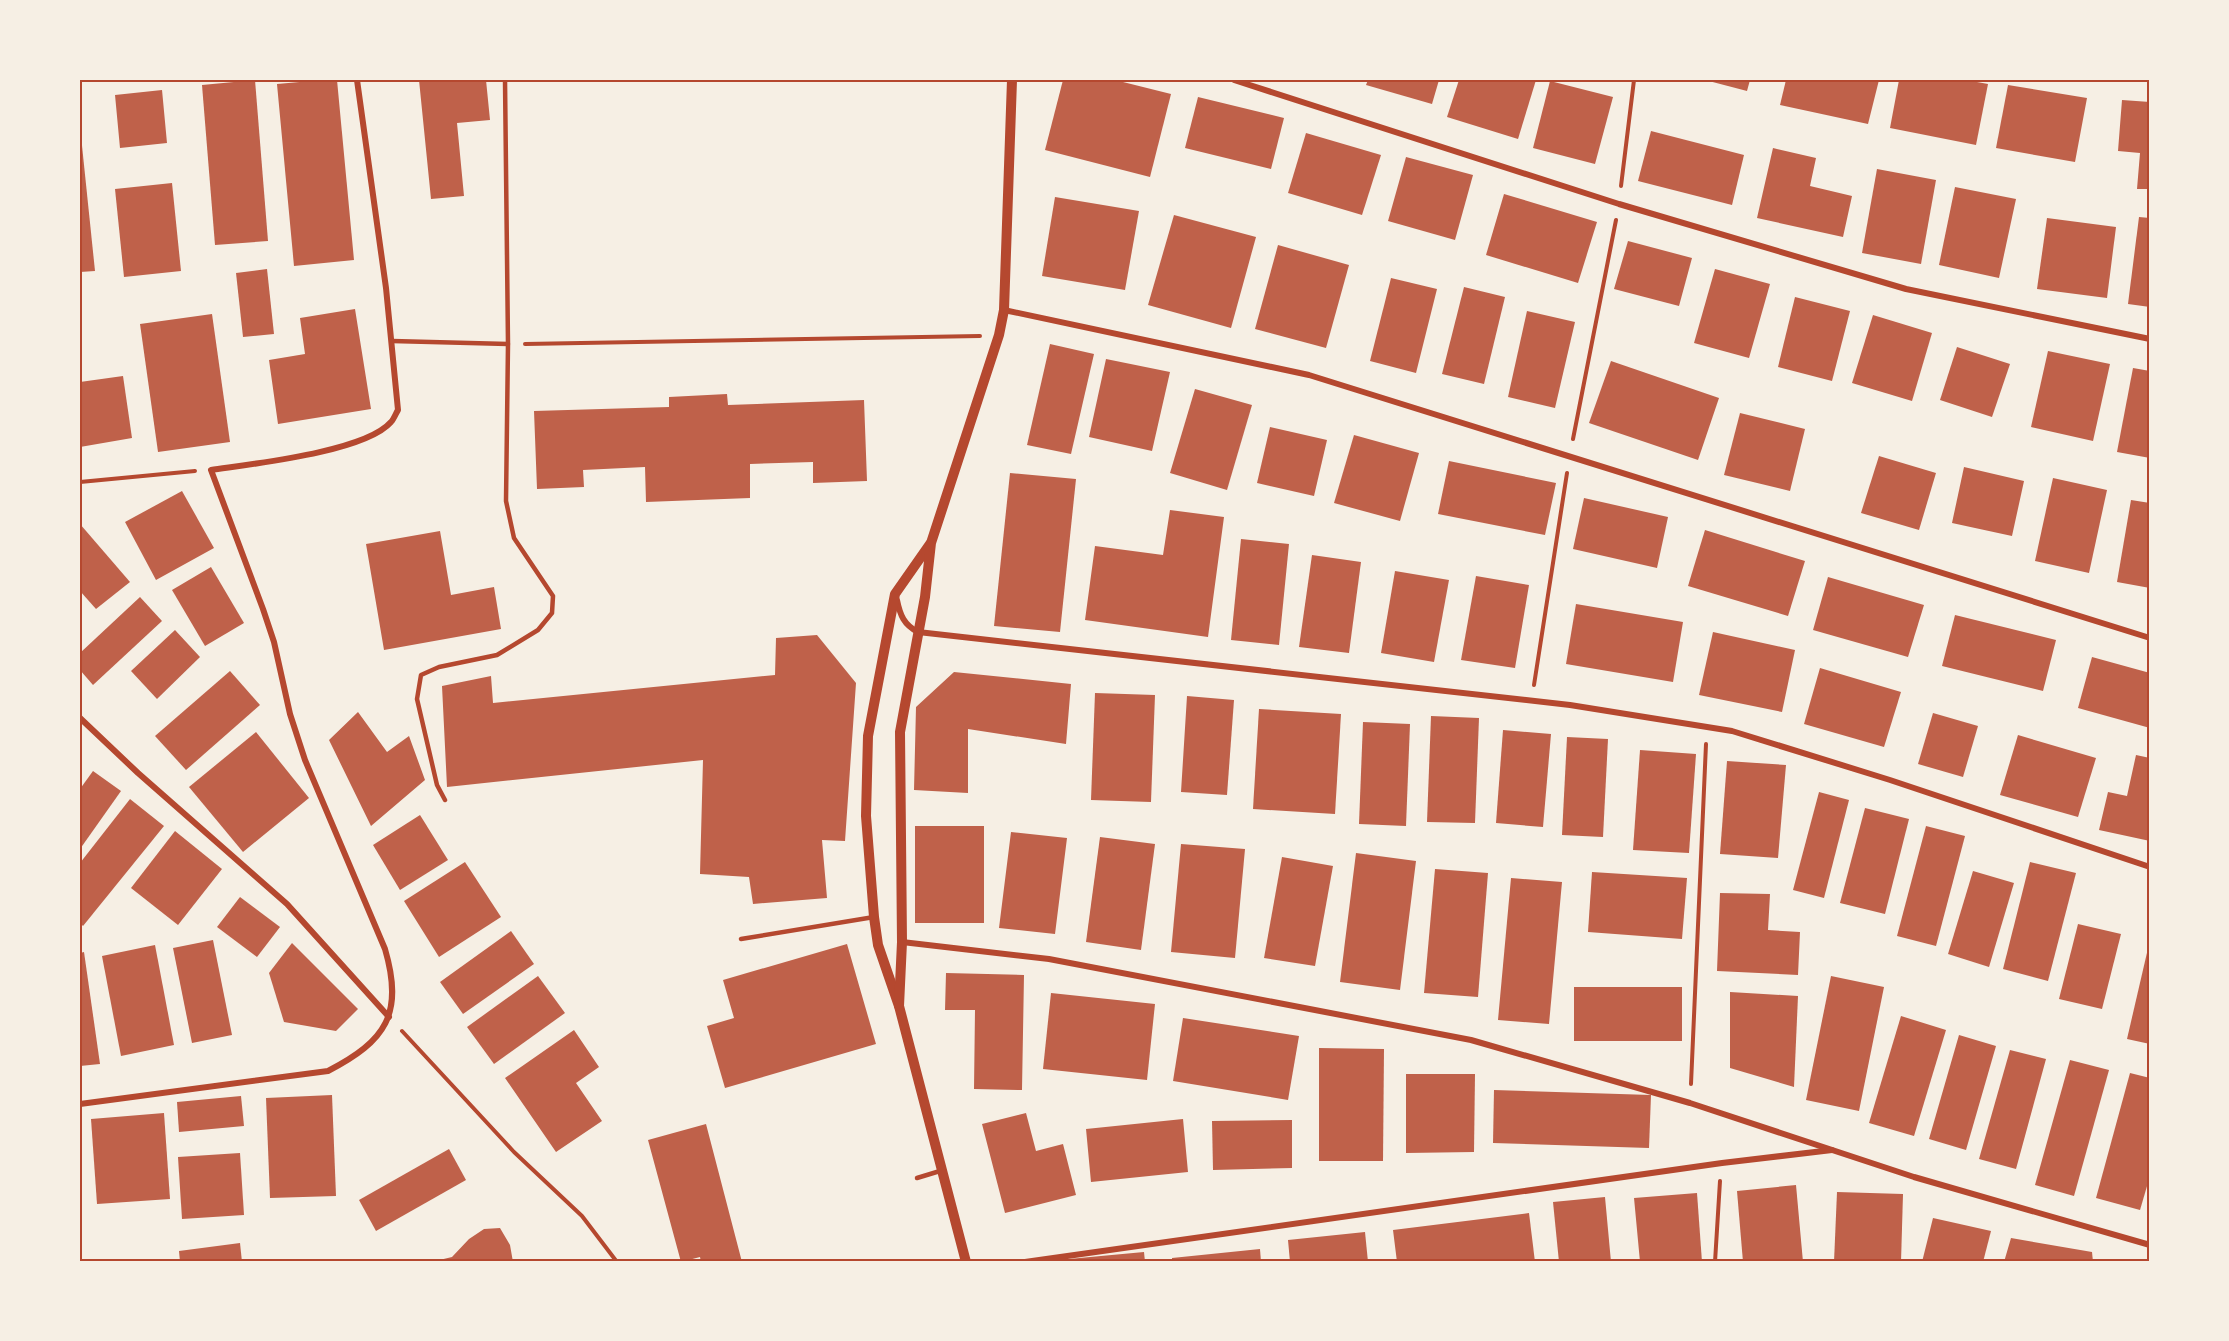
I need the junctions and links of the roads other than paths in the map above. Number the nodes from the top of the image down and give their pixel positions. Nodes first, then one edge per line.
1 (357, 80) edge
2 (505, 80) edge
3 (1012, 80) edge
4 (1234, 80) edge
5 (1004, 309) junction
6 (2150, 339) edge
7 (392, 341) junction
8 (508, 344) junction
9 (931, 543) junction
10 (895, 594) junction
11 (918, 632) junction
12 (2150, 638) edge
13 (80, 718) edge
14 (445, 800) dead end
15 (2150, 867) edge
16 (874, 916) junction
17 (741, 939) dead end
18 (902, 942) junction
19 (900, 1006) junction
20 (389, 1017) junction
21 (80, 1104) edge
22 (1835, 1150) junction
23 (942, 1170) junction
24 (917, 1178) dead end
25 (2150, 1245) edge
26 (966, 1262) edge
27 (1024, 1262) edge

1 - 7 street
2 - 8 lane
3 - 5 street
4 - 6 street
5 - 9 street
5 - 12 street
7 - 8 lane
7 - 20 street
8 - 14 lane
9 - 10 street
9 - 11 street
10 - 11 street
10 - 16 street
11 - 15 street
11 - 18 street
13 - 20 street
16 - 17 lane
16 - 19 street
18 - 19 street
18 - 22 street
19 - 23 street
20 - 21 street
22 - 25 street
22 - 27 street
23 - 24 lane
23 - 26 street

